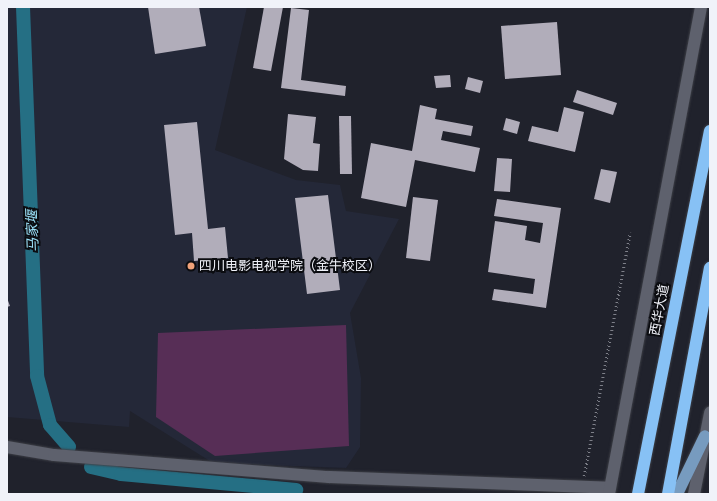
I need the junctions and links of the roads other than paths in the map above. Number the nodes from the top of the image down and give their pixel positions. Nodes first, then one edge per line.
1 (701, 7) edge
2 (710, 131) edge
3 (710, 268) edge
4 (710, 413) edge
5 (705, 436) junction
6 (7, 448) edge
7 (610, 491) edge
8 (638, 494) edge
9 (668, 494) edge
10 (677, 494) edge
11 (694, 494) edge

1 - 7 street
2 - 8 highway, 西华大道
3 - 9 highway
4 - 5 street
5 - 10 main road
5 - 11 street
6 - 7 street

